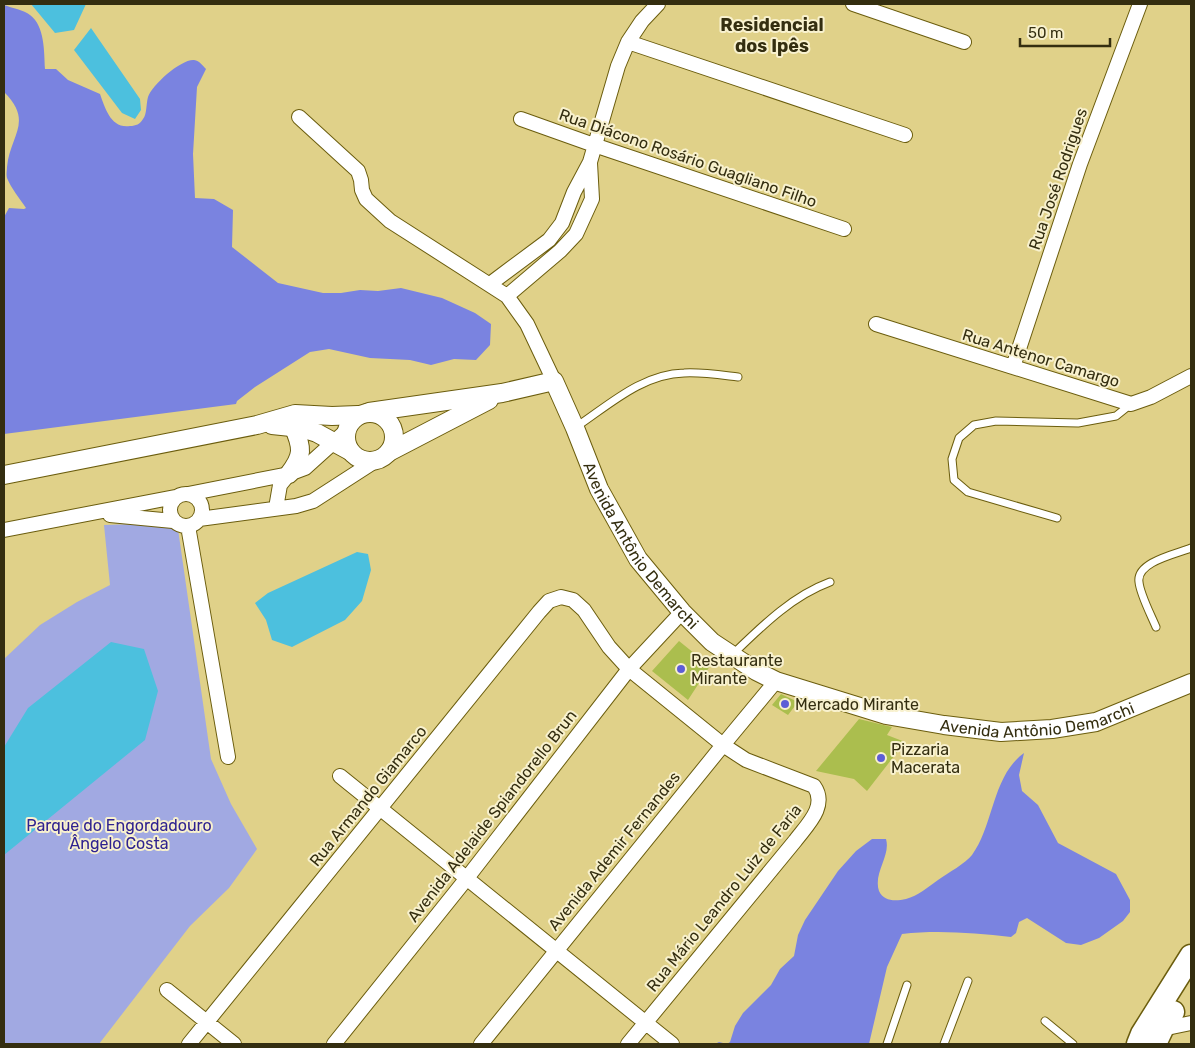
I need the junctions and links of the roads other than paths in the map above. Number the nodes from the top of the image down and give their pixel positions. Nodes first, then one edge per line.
1 (658, 4) edge
2 (853, 4) edge
3 (1140, 4) edge
4 (628, 42) junction
5 (964, 42) dead end
6 (299, 116) dead end
7 (521, 119) dead end
8 (905, 134) dead end
9 (594, 145) junction
10 (590, 162) junction
11 (844, 229) dead end
12 (490, 284) junction
13 (507, 296) junction
14 (876, 324) dead end
15 (1013, 367) junction
16 (738, 376) dead end
17 (1191, 376) edge
18 (554, 382) junction
19 (502, 393) junction
20 (1131, 404) junction
21 (363, 413) junction
22 (257, 425) junction
23 (293, 426) junction
24 (576, 428) junction
25 (339, 437) junction
26 (382, 456) junction
27 (4, 474) edge
28 (288, 474) junction
29 (182, 496) junction
30 (276, 508) junction
31 (94, 513) junction
32 (1057, 518) dead end
33 (173, 521) junction
34 (194, 523) junction
35 (4, 530) edge
36 (1191, 548) edge
37 (830, 582) dead end
38 (682, 612) junction
39 (1156, 627) dead end
40 (731, 656) junction
41 (629, 669) junction
42 (776, 681) junction
43 (1191, 683) edge
44 (723, 745) junction
45 (228, 757) dead end
46 (340, 776) dead end
47 (380, 808) junction
48 (467, 878) junction
49 (557, 951) junction
50 (1191, 956) edge
51 (968, 981) dead end
52 (907, 985) dead end
53 (1191, 985) edge
54 (167, 990) dead end
55 (1045, 1021) dead end
56 (207, 1022) junction
57 (645, 1022) junction
58 (1191, 1023) edge
59 (1158, 1037) edge
60 (189, 1044) edge
61 (234, 1044) edge
62 (334, 1044) edge
63 (481, 1044) edge
64 (628, 1044) edge
65 (672, 1044) edge
66 (887, 1044) edge
67 (944, 1044) edge
68 (1073, 1044) edge
69 (1138, 1044) edge

1 - 4 street
2 - 5 street
3 - 15 street, Rua José Rodrigues
4 - 8 street
4 - 9 street
6 - 12 street, Avenida Antônio Demarchi
7 - 9 street, Rua Diácono Rosário Guagliano Filho
9 - 10 street
9 - 11 street, Rua Diácono Rosário Guagliano Filho
10 - 12 street
10 - 13 street
12 - 13 street, Avenida Antônio Demarchi
13 - 18 street, Avenida Antônio Demarchi
14 - 15 street, Rua Antenor Camargo
15 - 20 street, Rua Antenor Camargo
16 - 24 lane
17 - 20 street, Rua Antenor Camargo
18 - 19 street
18 - 24 street, Avenida Antônio Demarchi
19 - 21 street
19 - 26 street
20 - 32 lane
21 - 22 street
21 - 25 street
21 - 26 street
22 - 23 street
22 - 27 street
23 - 25 street
23 - 28 street
24 - 38 street, Avenida Antônio Demarchi
25 - 26 street
25 - 28 street
26 - 30 street
28 - 29 street
28 - 30 street
29 - 31 street
29 - 33 street
29 - 34 street
30 - 34 street
31 - 33 street
31 - 35 street
33 - 34 street
34 - 45 street
36 - 39 lane
37 - 40 lane
38 - 40 street, Avenida Antônio Demarchi
38 - 41 street, Avenida Adelaide Spiandorello Brun
40 - 42 street, Avenida Antônio Demarchi
41 - 44 street
41 - 47 street, Rua Armando Giamarco
41 - 48 street, Avenida Adelaide Spiandorello Brun
42 - 43 street, Avenida Antônio Demarchi
42 - 44 street, Avenida Ademir Fernandes
44 - 49 street, Avenida Ademir Fernandes
44 - 57 street, Rua Mário Leandro Luiz de Faria
46 - 47 street
47 - 48 street
47 - 56 street, Rua Armando Giamarco
48 - 49 street
48 - 62 street, Avenida Adelaide Spiandorello Brun
49 - 57 street
49 - 63 street, Avenida Ademir Fernandes
50 - 69 main road
51 - 67 lane
52 - 66 lane
53 - 59 main road
54 - 56 street
55 - 68 lane
56 - 60 street, Rua Armando Giamarco
56 - 61 street
57 - 64 street, Rua Mário Leandro Luiz de Faria
57 - 65 street
58 - 59 street

